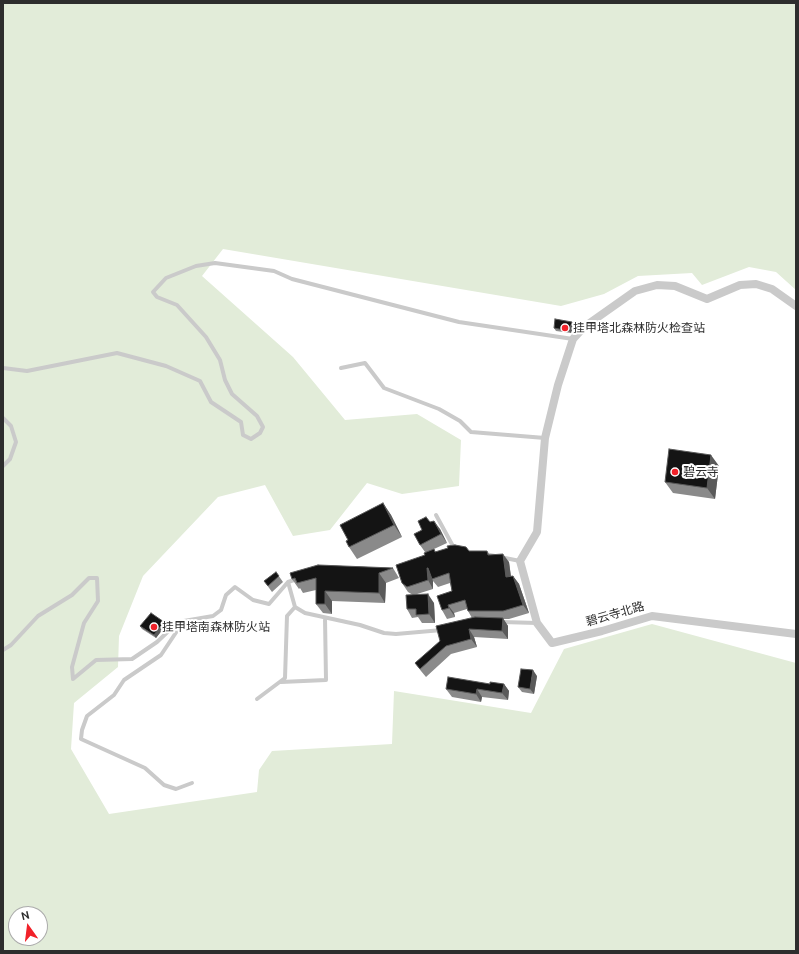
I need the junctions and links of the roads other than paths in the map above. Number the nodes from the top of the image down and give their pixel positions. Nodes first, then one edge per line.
1 (796, 306) edge
2 (573, 339) junction
3 (3, 368) edge
4 (341, 368) dead end
5 (3, 418) edge
6 (545, 438) junction
7 (3, 466) edge
8 (436, 515) dead end
9 (454, 548) junction
10 (460, 549) edge
11 (446, 551) edge
12 (479, 552) edge
13 (520, 561) junction
14 (302, 578) edge
15 (288, 582) junction
16 (295, 607) junction
17 (325, 618) junction
18 (178, 622) junction
19 (494, 622) edge
20 (537, 623) junction
21 (444, 630) edge
22 (796, 634) edge
23 (3, 650) edge
24 (281, 682) junction
25 (257, 699) dead end
26 (192, 783) dead end

1 - 2 street
2 - 3 lane
2 - 6 street
4 - 6 lane
5 - 7 lane
6 - 13 street
8 - 9 lane
9 - 10 lane
9 - 11 lane
12 - 13 lane
13 - 20 street, 碧云寺北路
14 - 15 lane
15 - 16 lane
15 - 18 lane
16 - 17 lane
16 - 24 lane
17 - 21 lane
17 - 24 lane
18 - 23 lane
18 - 26 lane
19 - 20 lane
20 - 22 street, 碧云寺北路
24 - 25 lane

